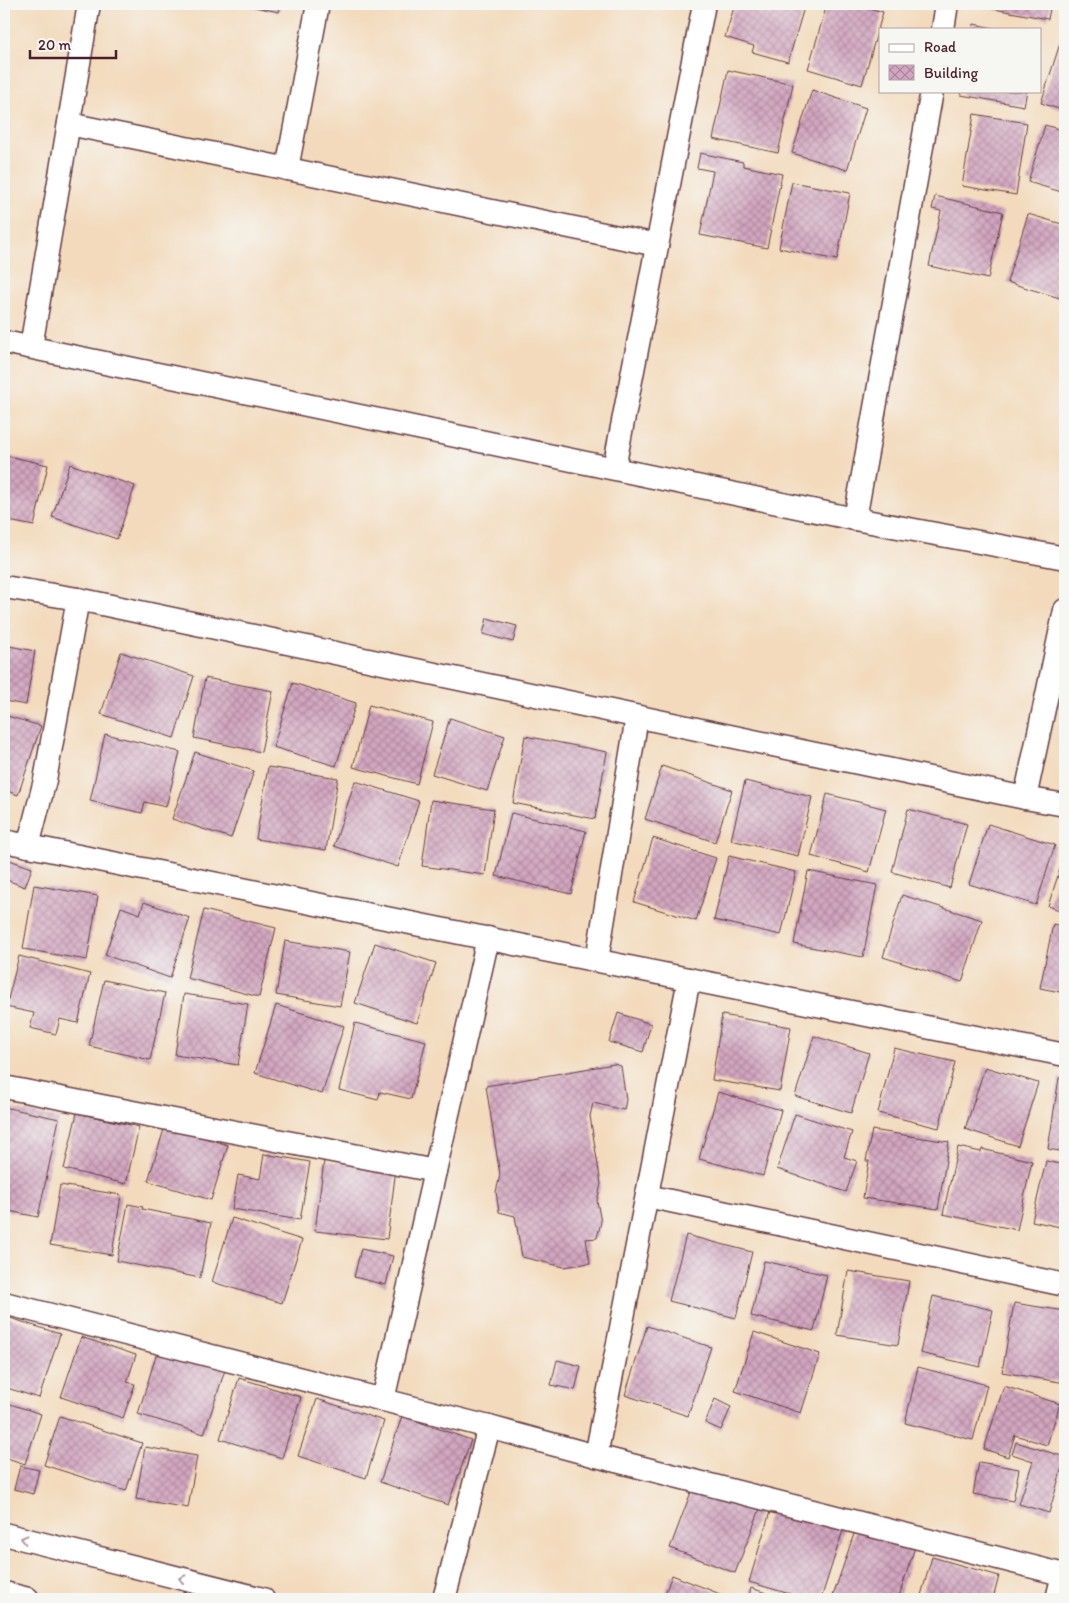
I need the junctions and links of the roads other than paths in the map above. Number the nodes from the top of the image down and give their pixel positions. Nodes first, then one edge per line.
1 (90, 4) edge
2 (318, 4) edge
3 (704, 4) edge
4 (947, 4) edge
5 (943, 28) edge
6 (932, 92) edge
7 (69, 124) junction
8 (287, 169) junction
9 (657, 244) junction
10 (4, 342) edge
11 (31, 347) junction
12 (614, 468) junction
13 (854, 519) junction
14 (1065, 558) edge
15 (4, 586) edge
16 (78, 599) junction
17 (1065, 610) edge
18 (637, 717) junction
19 (1025, 798) junction
20 (1065, 804) edge
21 (4, 841) edge
22 (28, 846) junction
23 (488, 938) junction
24 (597, 960) junction
25 (688, 979) junction
26 (1065, 1055) edge
27 (4, 1087) edge
28 (435, 1171) junction
29 (646, 1196) junction
30 (1065, 1285) edge
31 (4, 1303) edge
32 (383, 1400) junction
33 (490, 1427) junction
34 (596, 1456) junction
35 (4, 1534) edge
36 (1064, 1574) edge
37 (4, 1593) edge
38 (28, 1599) edge
39 (263, 1599) edge
40 (444, 1599) edge
41 (1057, 1599) edge

1 - 7 street
2 - 8 street
3 - 9 street
4 - 5 street
6 - 13 street
7 - 8 street
7 - 11 street
8 - 9 street
9 - 12 street
10 - 11 street
11 - 12 street
12 - 13 street
13 - 14 street
15 - 16 street
16 - 18 street
16 - 22 street
17 - 19 street
18 - 19 street
18 - 24 street
19 - 20 street
21 - 22 street
22 - 23 street
23 - 24 street
23 - 28 street
24 - 25 street
25 - 26 street
25 - 29 street
27 - 28 street
28 - 32 street
29 - 30 street
29 - 34 street
31 - 32 street
32 - 33 street
33 - 34 street
33 - 40 street
34 - 36 street
39 -> 35 street
36 - 41 street
37 - 38 street

